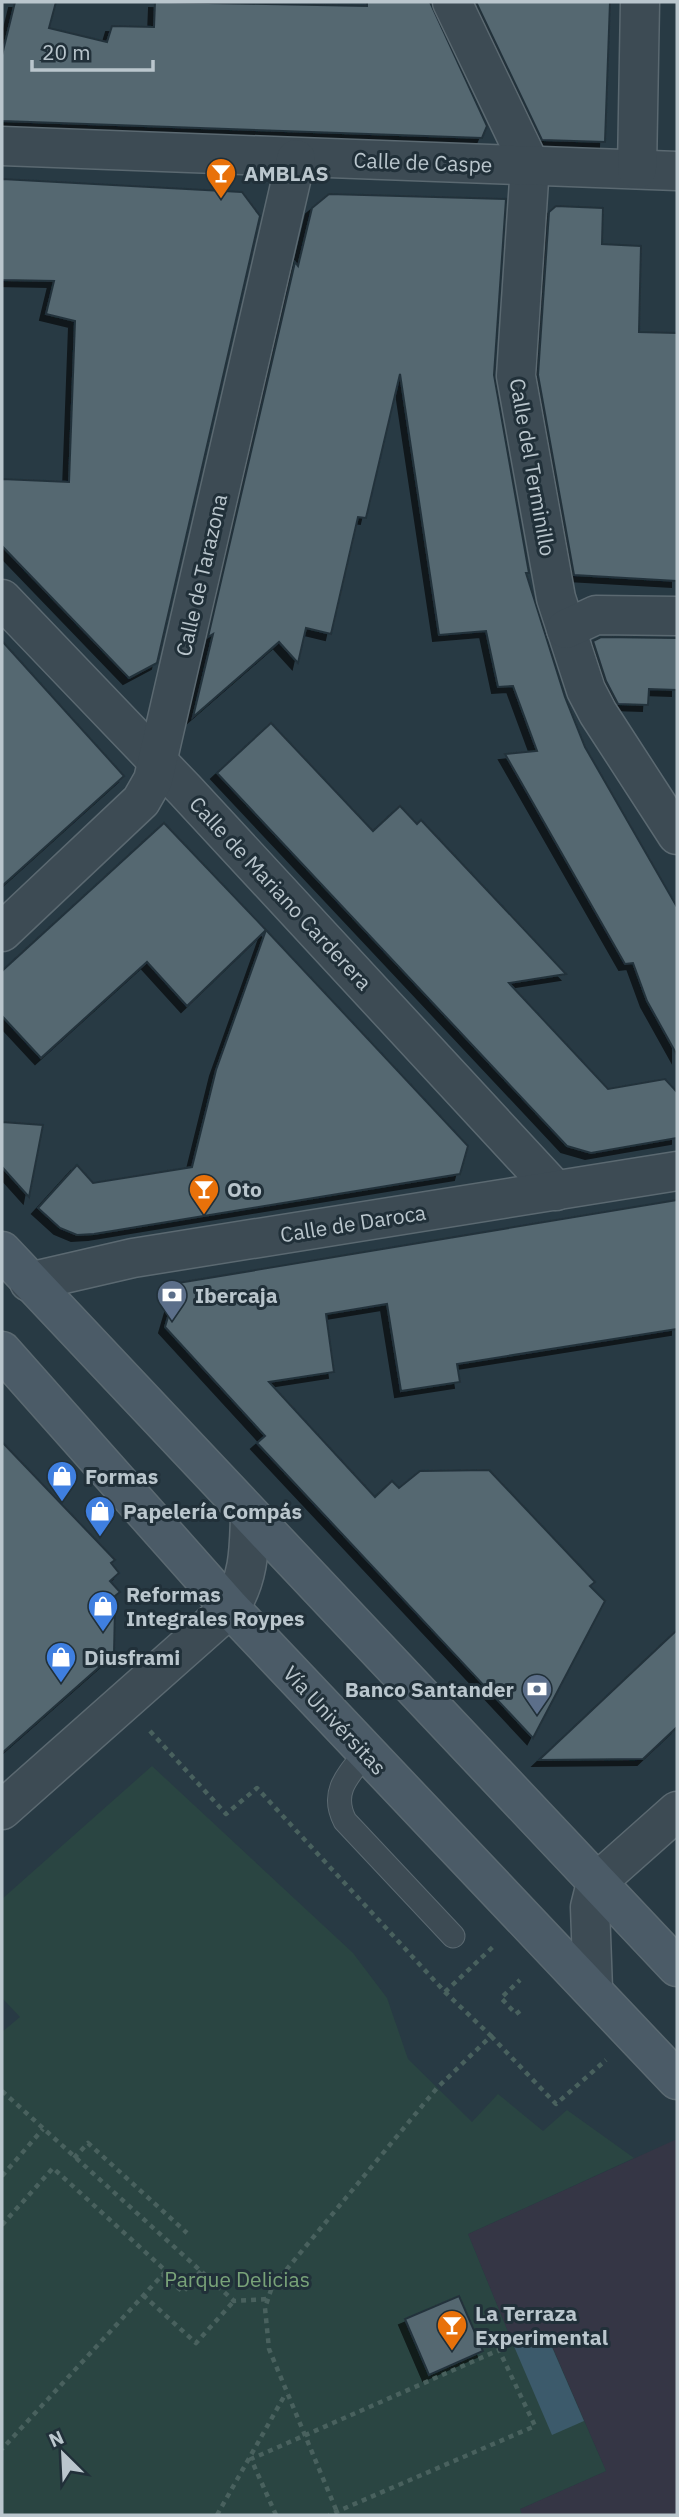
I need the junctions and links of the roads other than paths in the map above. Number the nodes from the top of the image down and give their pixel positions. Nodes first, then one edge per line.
1 (453, 2) edge
2 (640, 2) edge
3 (2, 146) edge
4 (296, 159) junction
5 (528, 165) junction
6 (636, 169) junction
7 (677, 171) edge
8 (2, 599) edge
9 (561, 613) junction
10 (677, 616) edge
11 (158, 761) junction
12 (677, 835) edge
13 (2, 932) edge
14 (677, 1171) edge
15 (556, 1191) junction
16 (2, 1251) edge
17 (15, 1285) edge
18 (2, 1351) edge
19 (250, 1516) junction
20 (230, 1608) junction
21 (366, 1753) junction
22 (2, 1810) edge
23 (677, 1811) edge
24 (597, 1883) junction
25 (453, 1937) dead end
26 (677, 1967) edge
27 (593, 1990) junction
28 (677, 2080) edge

1 - 5 street, Calle del Terminillo
2 - 6 street
3 - 4 street, Calle de Caspe
4 - 5 street, Calle de Caspe
4 - 11 street, Calle de Tarazona
5 - 6 street, Calle de Caspe
5 - 9 street, Calle del Terminillo
6 - 7 street, Calle de Caspe
8 - 11 street, Calle de Mariano Carderera
9 - 10 street
9 - 12 street, Calle del Terminillo
11 - 13 street, Calle de Tarazona
11 - 15 street, Calle de Mariano Carderera
14 - 15 street, Calle de Daroca
15 - 17 street, Calle de Daroca
16 - 17 main road
17 - 19 main road
18 - 20 main road, Vía Univérsitas
19 - 20 street
19 - 24 main road
20 - 21 main road, Vía Univérsitas
20 - 22 street
21 - 25 lane
21 - 27 main road, Vía Univérsitas
23 - 24 street
24 - 26 main road
24 - 27 street
27 - 28 main road, Vía Univérsitas

